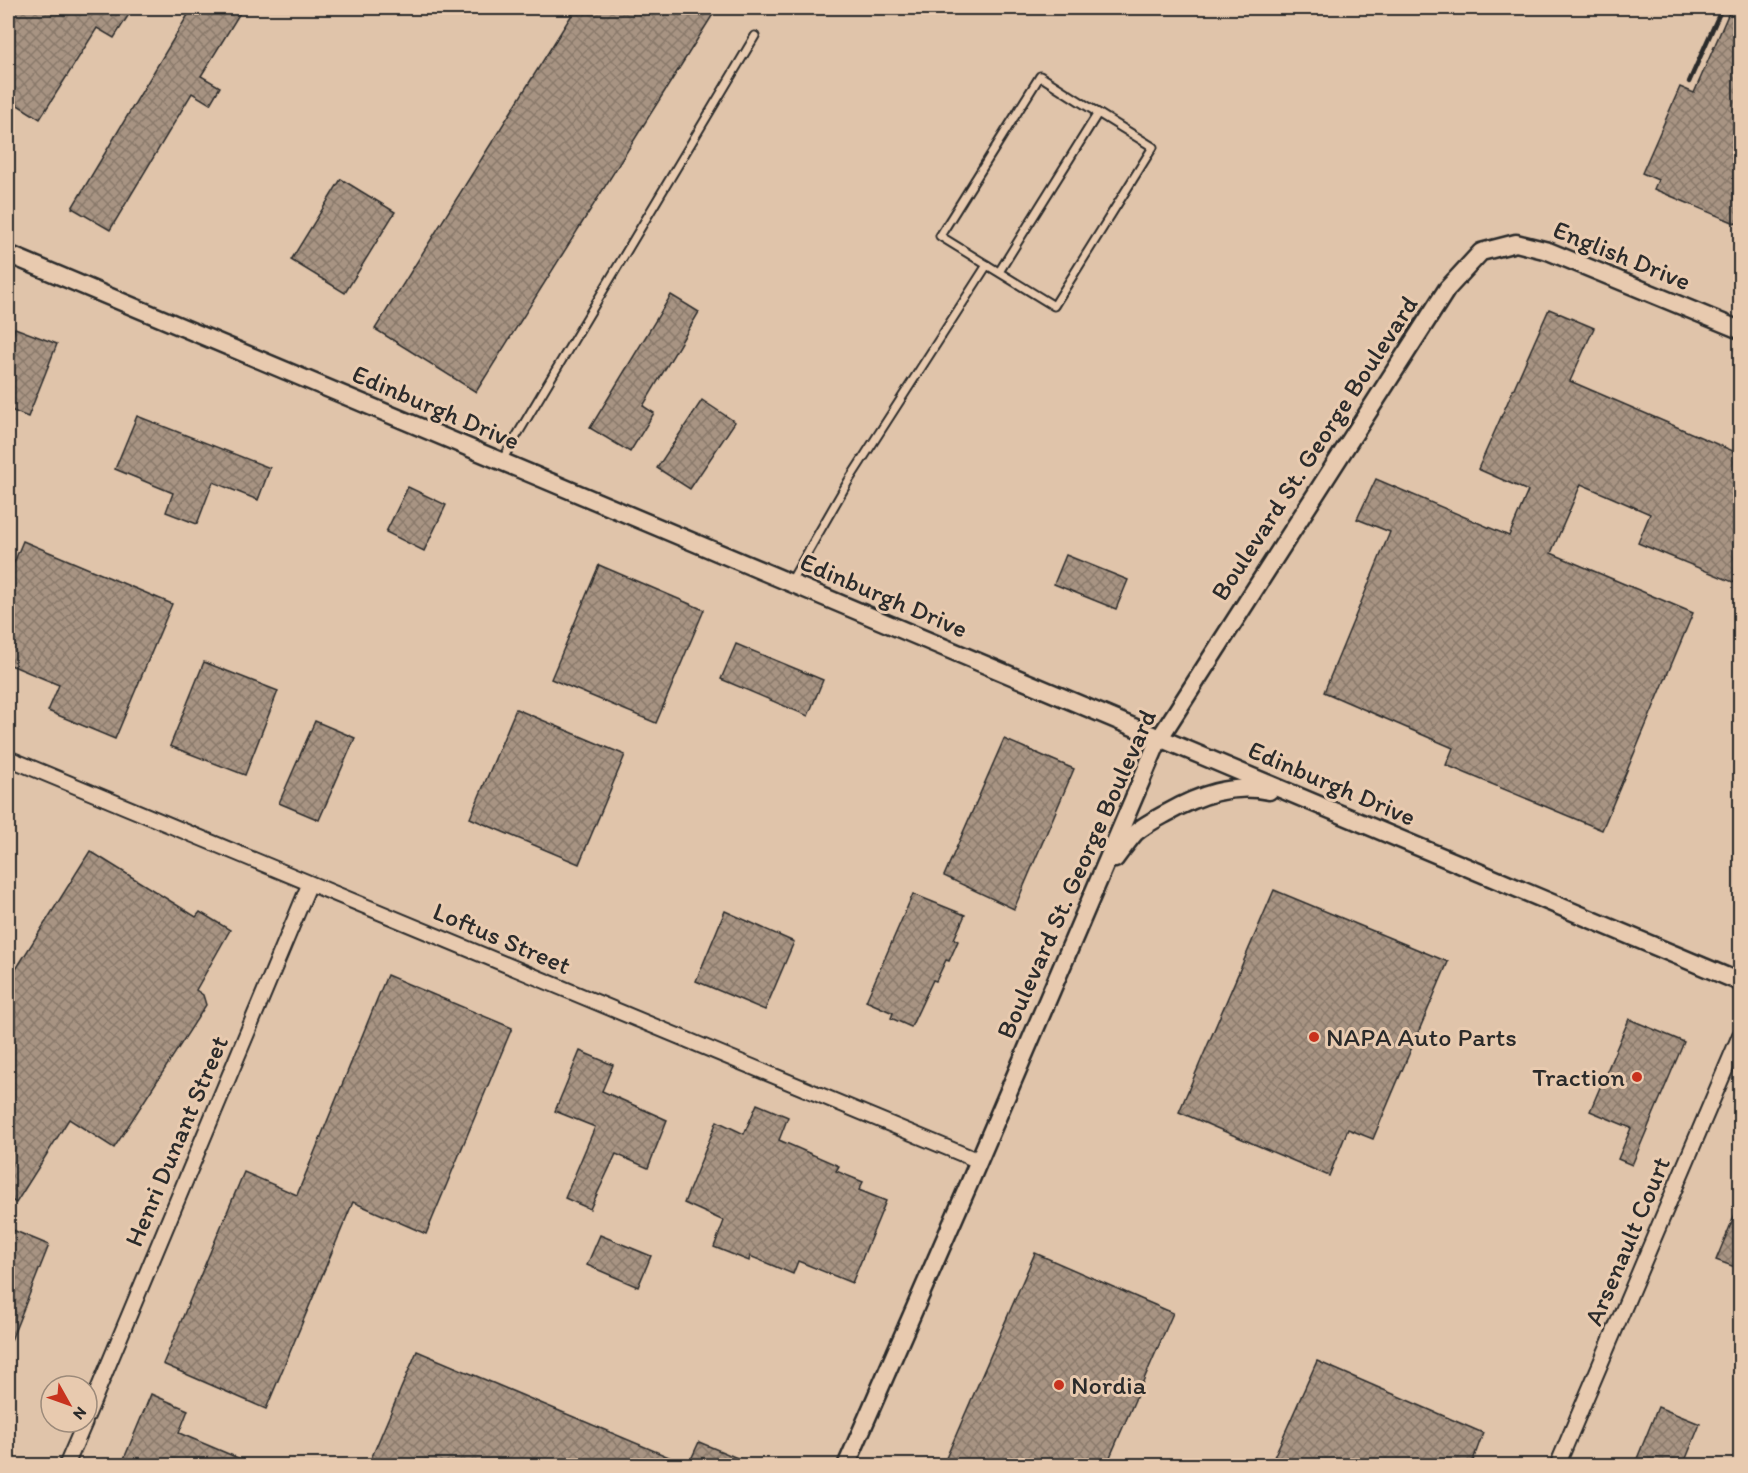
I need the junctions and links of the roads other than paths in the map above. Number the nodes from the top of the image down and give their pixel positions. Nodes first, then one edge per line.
1 (754, 36) dead end
2 (1098, 113) junction
3 (1481, 252) joint
4 (8, 254) edge
5 (987, 265) junction
6 (999, 272) junction
7 (1740, 330) edge
8 (501, 462) junction
9 (790, 583) junction
10 (1159, 739) junction
11 (8, 758) edge
12 (1301, 798) junction
13 (1101, 876) junction
14 (309, 885) junction
15 (1740, 982) edge
16 (1740, 1035) edge
17 (979, 1161) junction
18 (99, 1387) edge
19 (80, 1434) edge
20 (66, 1466) edge
21 (846, 1466) edge
22 (1557, 1466) edge

1 - 8 lane
2 - 5 lane
2 - 6 lane
2 - 6 lane
3 - 7 street, English Drive
3 - 10 street, Boulevard St. George Boulevard
4 - 8 street, Edinburgh Drive
5 - 6 lane
5 - 9 lane
8 - 9 street, Edinburgh Drive
9 - 10 street, Edinburgh Drive
10 - 12 street, Edinburgh Drive
10 - 13 street, Boulevard St. George Boulevard
11 - 14 street, Loftus Street
12 - 13 street
12 - 15 street, Edinburgh Drive
13 - 17 street, Boulevard St. George Boulevard
14 - 17 street, Loftus Street
14 - 18 street, Henri Dunant Street
16 - 22 street, Arsenault Court
17 - 21 street, Boulevard St. George Boulevard
19 - 20 street

